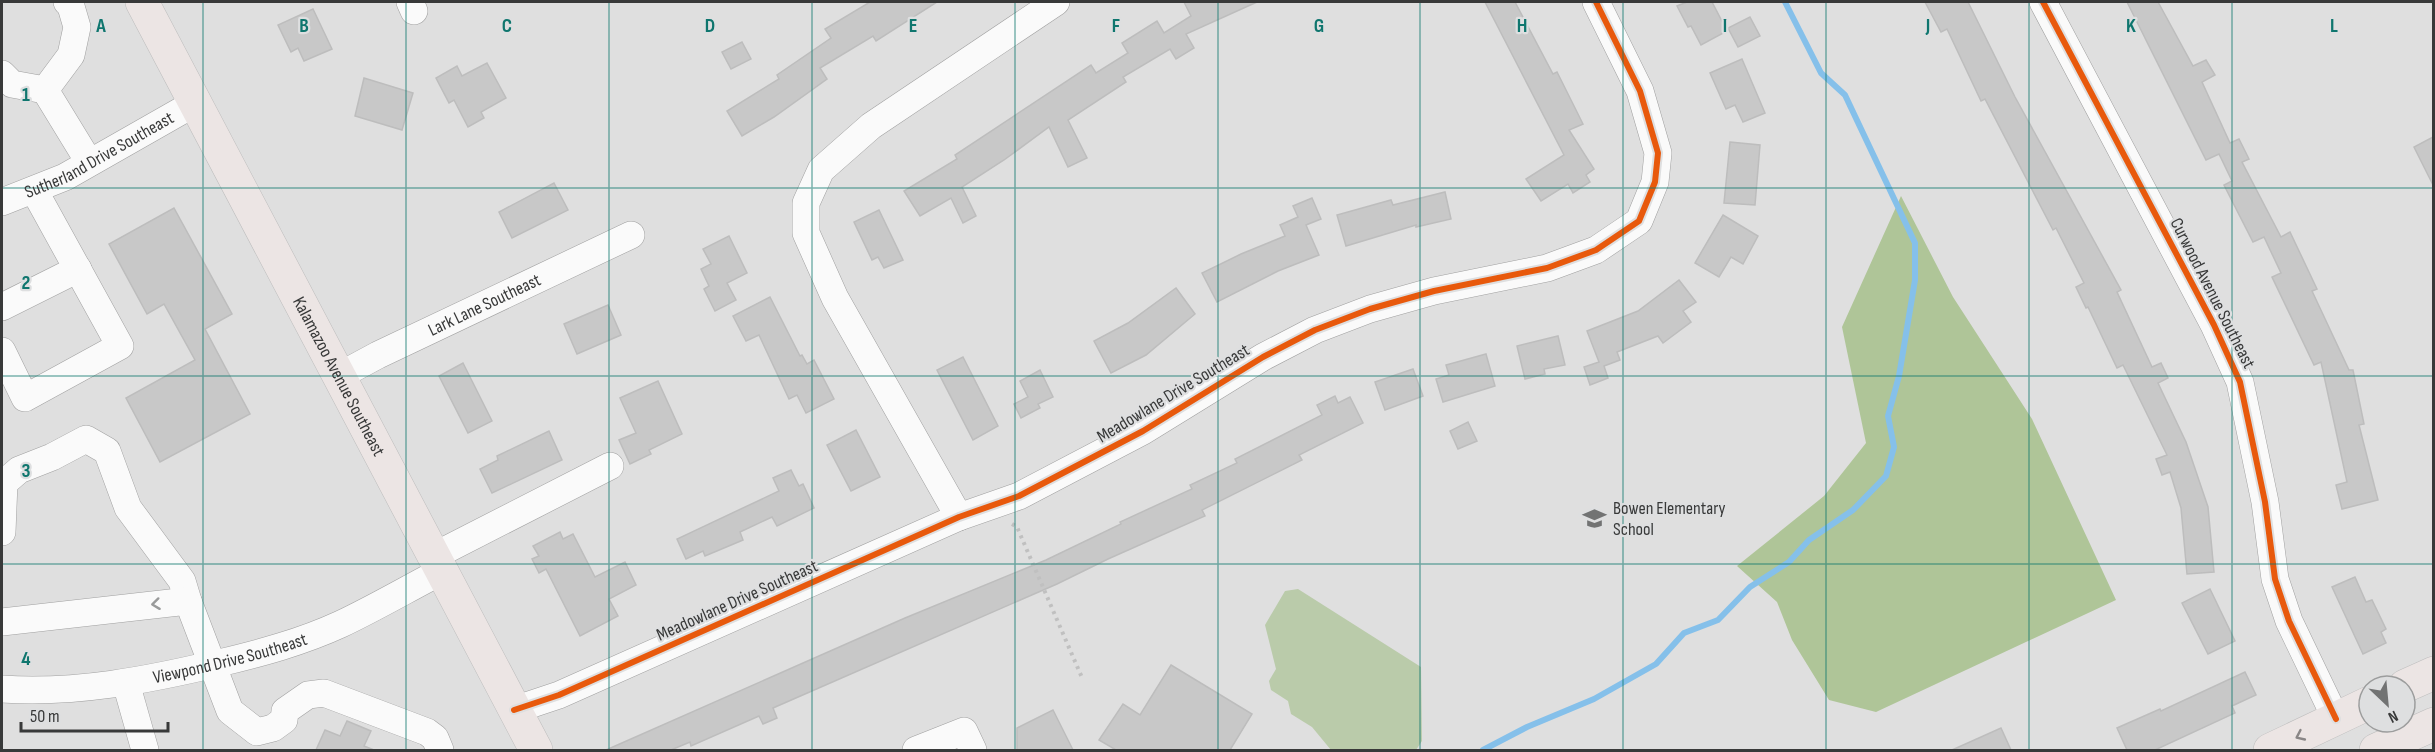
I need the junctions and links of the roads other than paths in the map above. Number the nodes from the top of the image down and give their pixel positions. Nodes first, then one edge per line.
1 (67, 2) edge
2 (142, 2) edge
3 (1056, 2) edge
4 (1596, 2) edge
5 (2043, 2) edge
6 (2, 75) edge
7 (45, 90) junction
8 (195, 103) junction
9 (89, 162) junction
10 (34, 189) junction
11 (2, 202) edge
12 (631, 235) dead end
13 (78, 269) junction
14 (2, 307) edge
15 (2, 351) edge
16 (339, 376) junction
17 (610, 466) dead end
18 (958, 517) junction
19 (2, 532) edge
20 (438, 563) junction
21 (188, 601) junction
22 (2, 622) edge
23 (213, 664) junction
24 (2433, 673) edge
25 (2417, 680) edge
26 (126, 683) junction
27 (2, 689) edge
28 (514, 710) junction
29 (2357, 714) edge
30 (2433, 724) edge
31 (2334, 735) edge
32 (138, 743) edge
33 (440, 750) edge
34 (536, 750) edge
35 (916, 750) edge
36 (973, 750) edge
37 (2270, 750) edge
38 (2376, 750) edge

1 - 7 street
2 - 8 main road, Kalamazoo Avenue Southeast
3 - 18 street
4 - 18 street, Meadowlane Drive Southeast
5 - 31 street, Curwood Avenue Southeast
6 - 7 street
7 - 9 street
8 - 9 street, Sutherland Drive Southeast
8 - 16 main road, Kalamazoo Avenue Southeast
9 - 10 street, Sutherland Drive Southeast
10 - 11 street, Sutherland Drive Southeast
10 - 13 street
12 - 16 street, Lark Lane Southeast
13 - 14 street
13 - 15 street
16 - 20 main road, Kalamazoo Avenue Southeast
17 - 20 street, Viewpond Drive Southeast
18 - 28 street, Meadowlane Drive Southeast
19 - 21 street
20 - 23 street, Viewpond Drive Southeast
20 - 28 main road, Kalamazoo Avenue Southeast
21 -> 22 street
21 - 23 street
23 - 26 street, Viewpond Drive Southeast
23 - 33 street
24 - 25 main road
26 - 27 street, Viewpond Drive Southeast
26 - 32 street
28 - 34 main road, Kalamazoo Avenue Southeast
29 - 31 main road
30 - 38 main road
31 -> 37 main road
35 - 36 street

